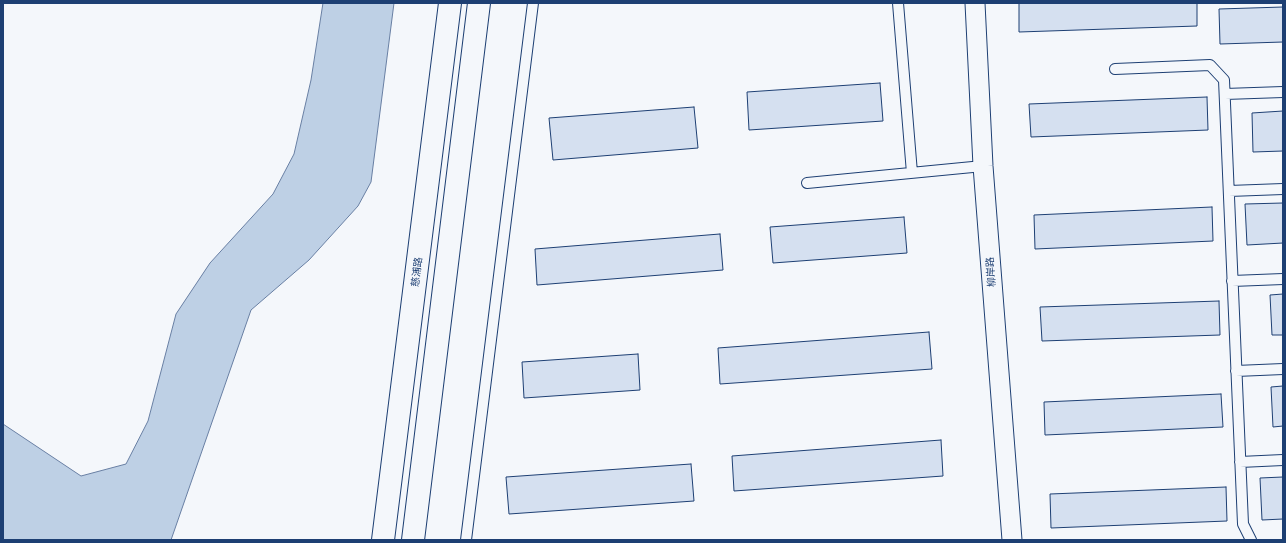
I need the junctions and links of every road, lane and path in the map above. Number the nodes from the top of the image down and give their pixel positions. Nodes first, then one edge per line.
1 (450, 3) edge
2 (479, 3) edge
3 (533, 3) edge
4 (898, 3) edge
5 (975, 3) edge
6 (1115, 69) dead end
7 (1283, 92) edge
8 (1225, 94) junction
9 (983, 166) junction
10 (912, 173) junction
11 (807, 183) dead end
12 (1283, 189) edge
13 (1229, 191) junction
14 (1283, 279) edge
15 (1232, 281) junction
16 (1283, 369) edge
17 (1236, 371) junction
18 (1283, 460) edge
19 (1240, 462) junction
20 (383, 540) edge
21 (413, 540) edge
22 (466, 540) edge
23 (1012, 540) edge
24 (1251, 540) edge

1 - 20 street, 慈浦路
2 - 21 street
3 - 22 lane
4 - 10 lane
5 - 9 street, 柳岸路
6 - 8 lane
7 - 8 lane
8 - 13 lane
9 - 10 lane
9 - 23 street, 柳岸路
10 - 11 lane
12 - 13 lane
13 - 15 lane
14 - 15 lane
15 - 17 lane
16 - 17 lane
17 - 19 lane
18 - 19 lane
19 - 24 lane

